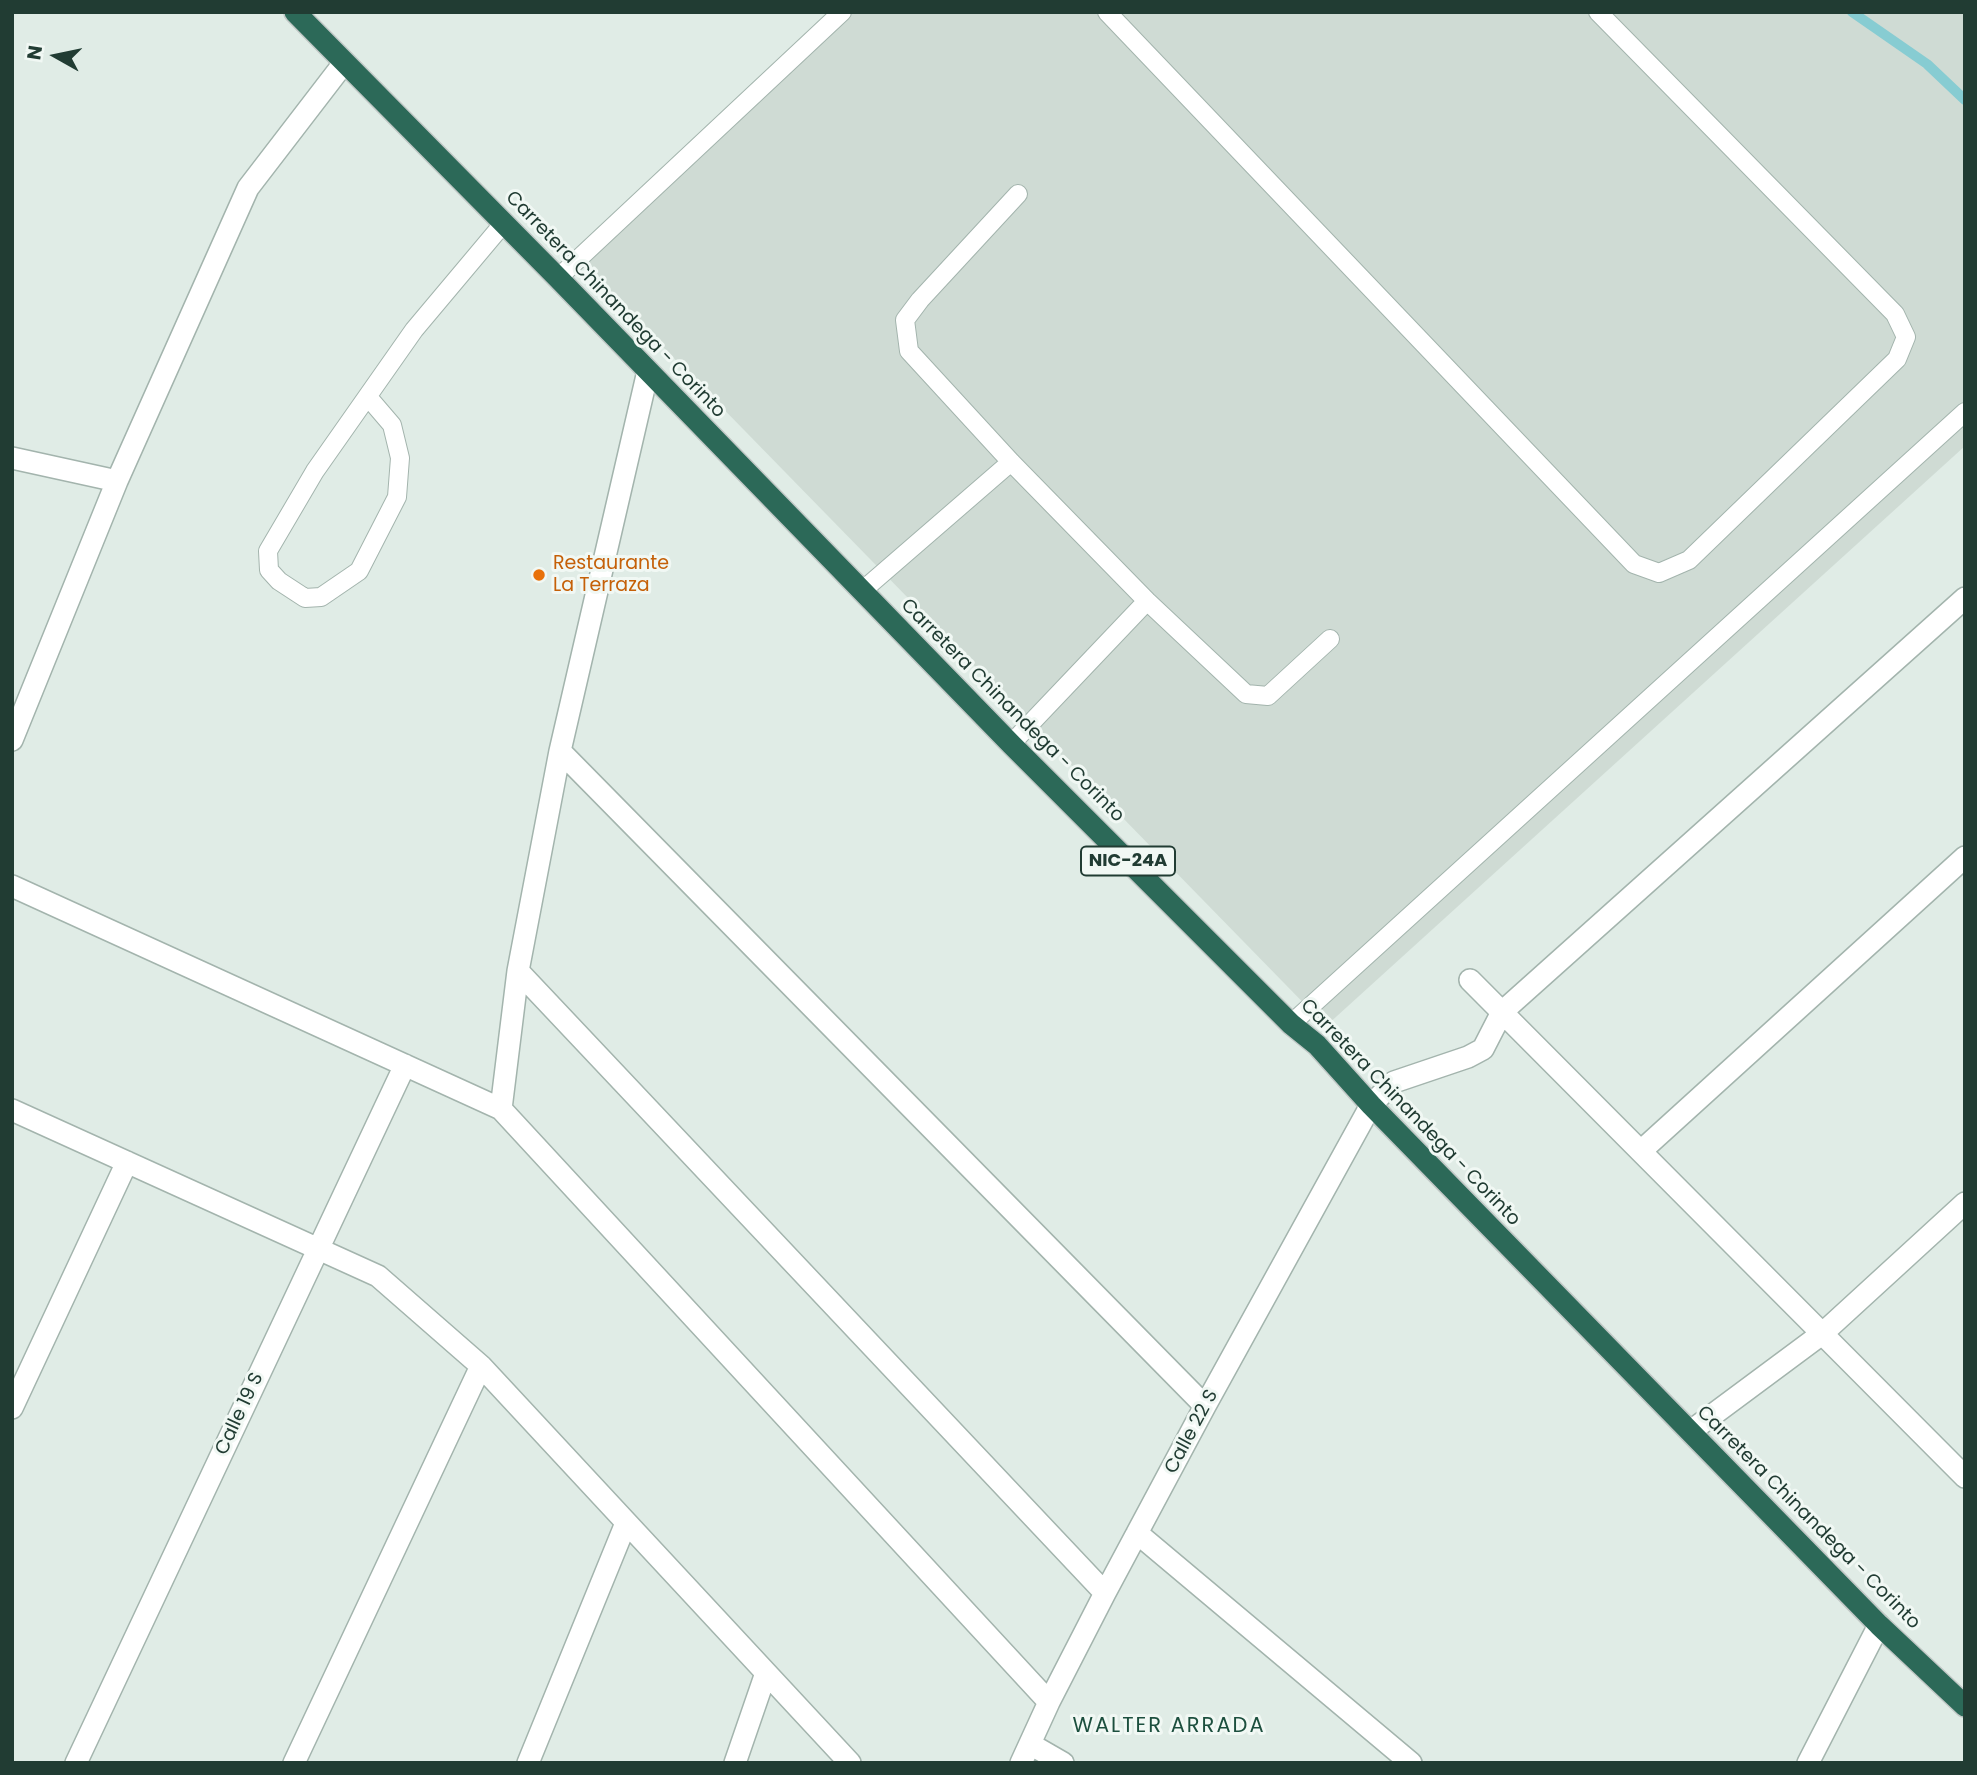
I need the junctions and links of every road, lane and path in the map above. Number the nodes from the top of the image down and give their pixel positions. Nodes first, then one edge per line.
1 (295, 12) edge
2 (842, 12) edge
3 (1107, 12) edge
4 (1598, 12) edge
5 (344, 63) junction
6 (1018, 194) dead end
7 (503, 224) junction
8 (558, 278) junction
9 (648, 371) junction
10 (368, 397) junction
11 (1965, 412) edge
12 (12, 458) edge
13 (1011, 462) junction
14 (117, 481) junction
15 (862, 591) junction
16 (1965, 598) edge
17 (1147, 601) junction
18 (1330, 639) dead end
19 (12, 740) edge
20 (1011, 744) junction
21 (560, 751) junction
22 (1965, 857) edge
23 (12, 886) edge
24 (518, 971) junction
25 (1470, 980) dead end
26 (1502, 1012) junction
27 (1291, 1024) junction
28 (405, 1065) junction
29 (1371, 1105) junction
30 (501, 1109) junction
31 (12, 1110) edge
32 (1641, 1151) junction
33 (127, 1162) junction
34 (1965, 1203) edge
35 (318, 1249) junction
36 (1823, 1333) junction
37 (481, 1366) junction
38 (1205, 1406) junction
39 (12, 1408) edge
40 (1691, 1432) junction
41 (1965, 1477) edge
42 (626, 1523) junction
43 (1138, 1533) junction
44 (1105, 1593) junction
45 (1879, 1625) junction
46 (766, 1673) junction
47 (1049, 1702) junction
48 (1965, 1706) edge
49 (1026, 1753) edge
50 (76, 1763) edge
51 (294, 1763) edge
52 (528, 1763) edge
53 (735, 1763) edge
54 (850, 1763) edge
55 (1063, 1763) edge
56 (1411, 1763) edge
57 (1808, 1763) edge

1 - 5 highway, Carretera Chinandega - Corinto / NIC-24A
2 - 8 lane
3 - 4 lane
5 - 7 highway, Carretera Chinandega - Corinto / NIC-24A
5 - 14 street
6 - 13 lane
7 - 8 highway, Carretera Chinandega - Corinto / NIC-24A
7 - 10 lane
8 - 9 highway, Carretera Chinandega - Corinto / NIC-24A
9 - 15 highway, Carretera Chinandega - Corinto / NIC-24A
9 - 21 street
10 - 10 lane
11 - 27 lane
12 - 14 street
13 - 15 lane
13 - 17 lane
14 - 19 street
15 - 20 highway, Carretera Chinandega - Corinto / NIC-24A
16 - 26 street
17 - 18 lane
17 - 20 lane
20 - 27 highway, Carretera Chinandega - Corinto / NIC-24A
21 - 24 street
21 - 38 street
22 - 32 street
23 - 28 street
24 - 30 street
24 - 44 street
25 - 26 street
26 - 29 street, Calle 22 S
26 - 32 street
27 - 29 highway, Carretera Chinandega - Corinto / NIC-24A
28 - 30 street
28 - 35 street, Calle 19 S
29 - 38 street, Calle 22 S
29 - 40 highway, Carretera Chinandega - Corinto / NIC-24A
30 - 47 street
31 - 33 street
32 - 36 street
33 - 35 street
33 - 39 street
34 - 36 street
35 - 37 street
35 - 50 street, Calle 19 S
36 - 40 street
36 - 41 street
37 - 42 street
37 - 51 street
38 - 43 street, Calle 22 S
40 - 45 highway, Carretera Chinandega - Corinto / NIC-24A
42 - 46 street
42 - 52 street
43 - 44 street, Calle 22 S
43 - 56 street
44 - 47 street, Calle 22 S
45 - 48 highway, Carretera Chinandega - Corinto / NIC-24A
45 - 57 street
46 - 53 street
46 - 54 street
47 - 49 street, Calle 22 S
49 - 55 street

